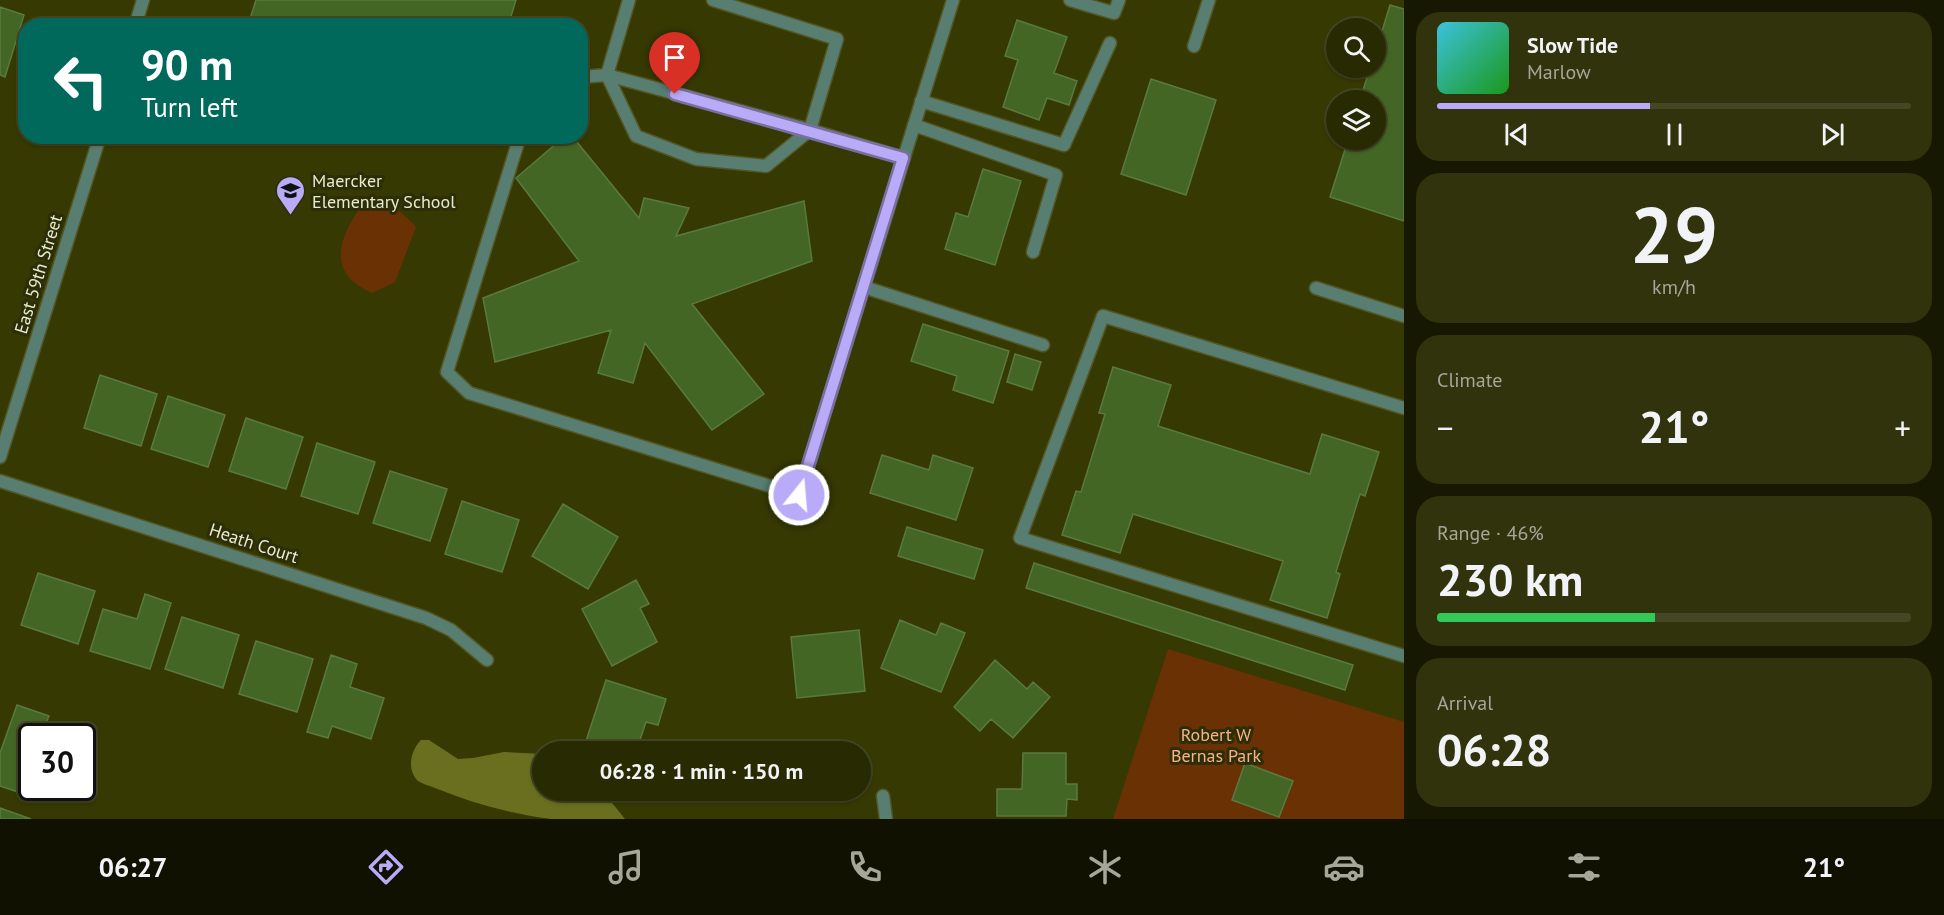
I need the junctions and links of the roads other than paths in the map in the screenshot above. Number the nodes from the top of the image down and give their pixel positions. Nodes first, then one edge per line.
1 (143, 0) edge
2 (629, 0) edge
3 (713, 0) edge
4 (953, 0) edge
5 (1070, 0) edge
6 (1119, 0) edge
7 (1209, 0) edge
8 (137, 18) edge
9 (1110, 43) dead end
10 (1194, 46) dead end
11 (607, 75) junction
12 (588, 76) edge
13 (921, 101) junction
14 (914, 125) junction
15 (810, 130) junction
16 (98, 144) edge
17 (518, 144) edge
18 (903, 158) junction
19 (1033, 252) dead end
20 (864, 287) junction
21 (1316, 288) dead end
22 (1404, 316) edge
23 (1043, 345) dead end
24 (1404, 408) edge
25 (0, 457) edge
26 (0, 481) edge
27 (1404, 656) edge
28 (487, 660) dead end
29 (883, 796) dead end
30 (886, 819) edge

1 - 8 street
2 - 11 street
3 - 15 street
4 - 13 street
5 - 6 street
7 - 10 street
9 - 13 street
11 - 12 street
11 - 15 street
11 - 15 street
13 - 14 street
14 - 18 street
14 - 19 street
15 - 18 street
16 - 25 street, East 59th Street
17 - 20 street
18 - 20 street
20 - 23 street
21 - 22 street
24 - 27 street
26 - 28 street, Heath Court
29 - 30 street

